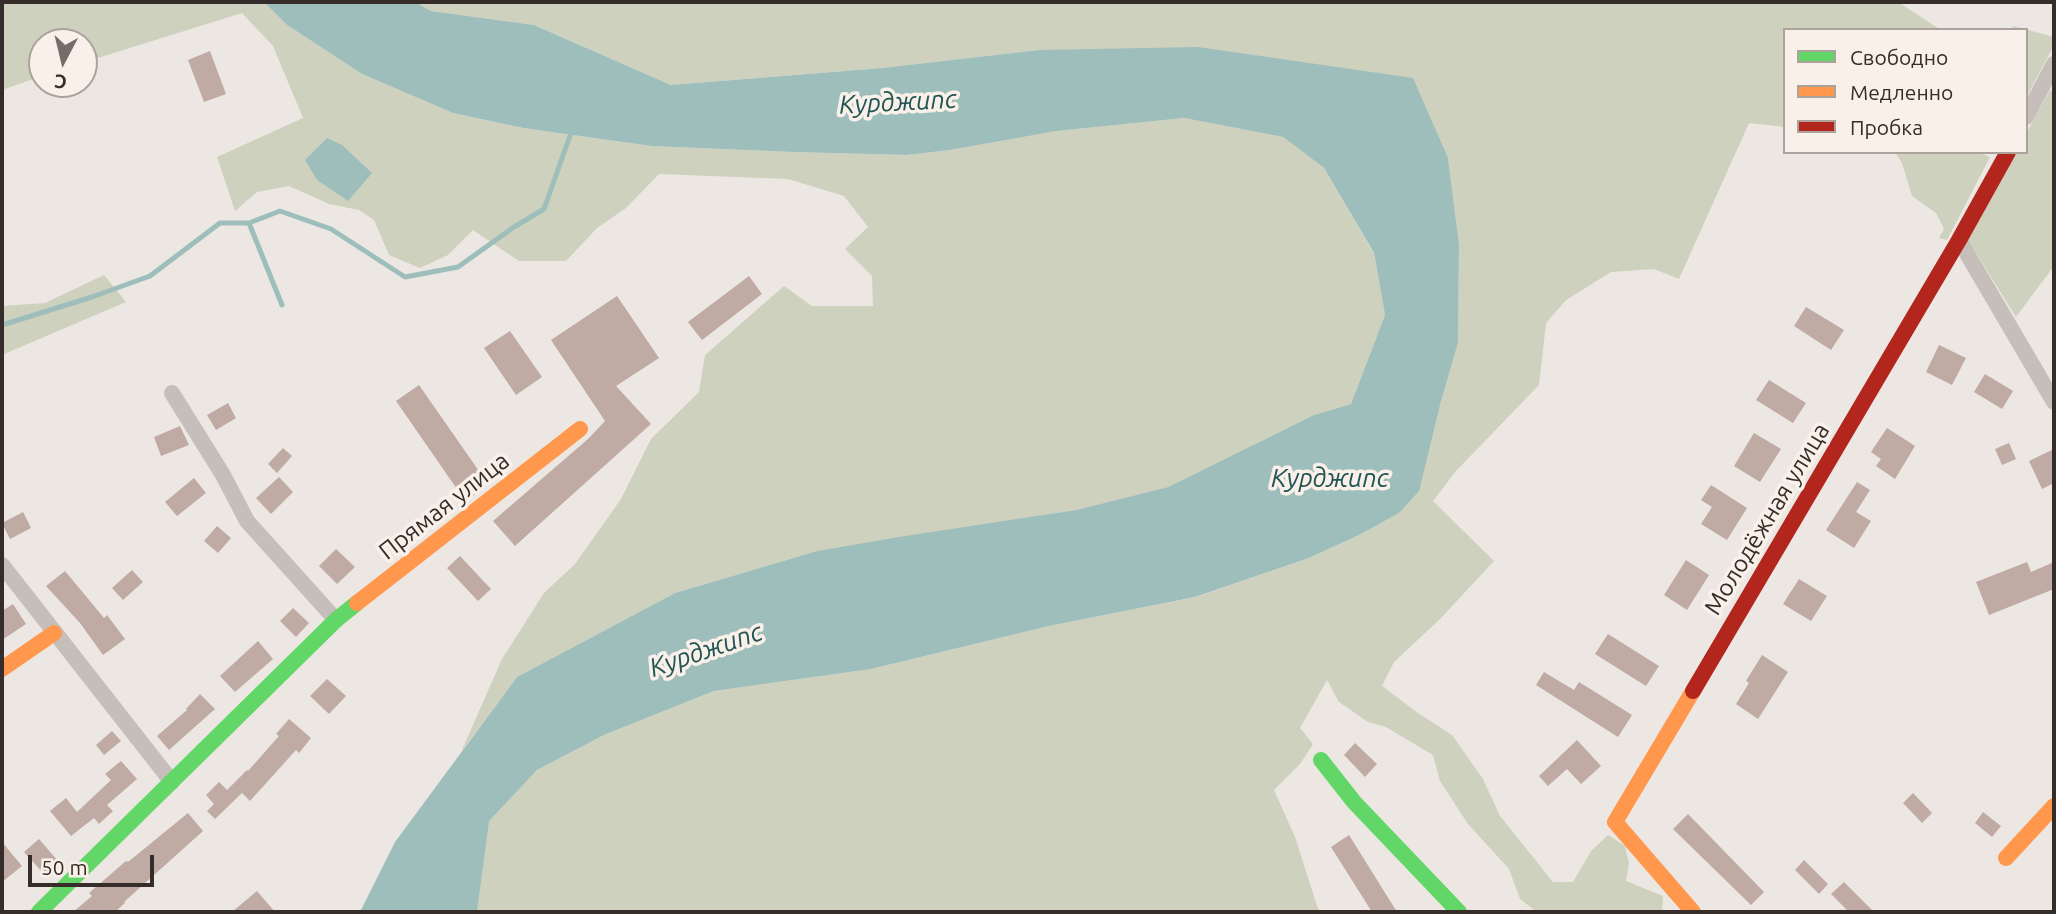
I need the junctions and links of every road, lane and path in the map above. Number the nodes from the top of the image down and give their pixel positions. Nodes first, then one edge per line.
1 (2054, 64) edge
2 (2028, 113) edge
3 (2007, 154) edge
4 (1959, 240) junction
5 (172, 393) dead end
6 (2054, 402) edge
7 (580, 429) dead end
8 (2, 565) edge
9 (337, 620) junction
10 (54, 633) junction
11 (2, 669) edge
12 (1321, 760) dead end
13 (172, 782) junction
14 (2054, 806) edge
15 (2006, 858) dead end
16 (39, 912) edge
17 (1460, 912) edge
18 (1693, 912) edge

1 - 2 street
3 - 4 street, Молодёжная улица
4 - 6 street
4 - 18 street, Молодёжная улица
5 - 9 street
7 - 9 street, Прямая улица
8 - 10 street
9 - 13 street, Прямая улица
10 - 11 street
10 - 13 street
12 - 17 street
13 - 16 street, Прямая улица
14 - 15 street

